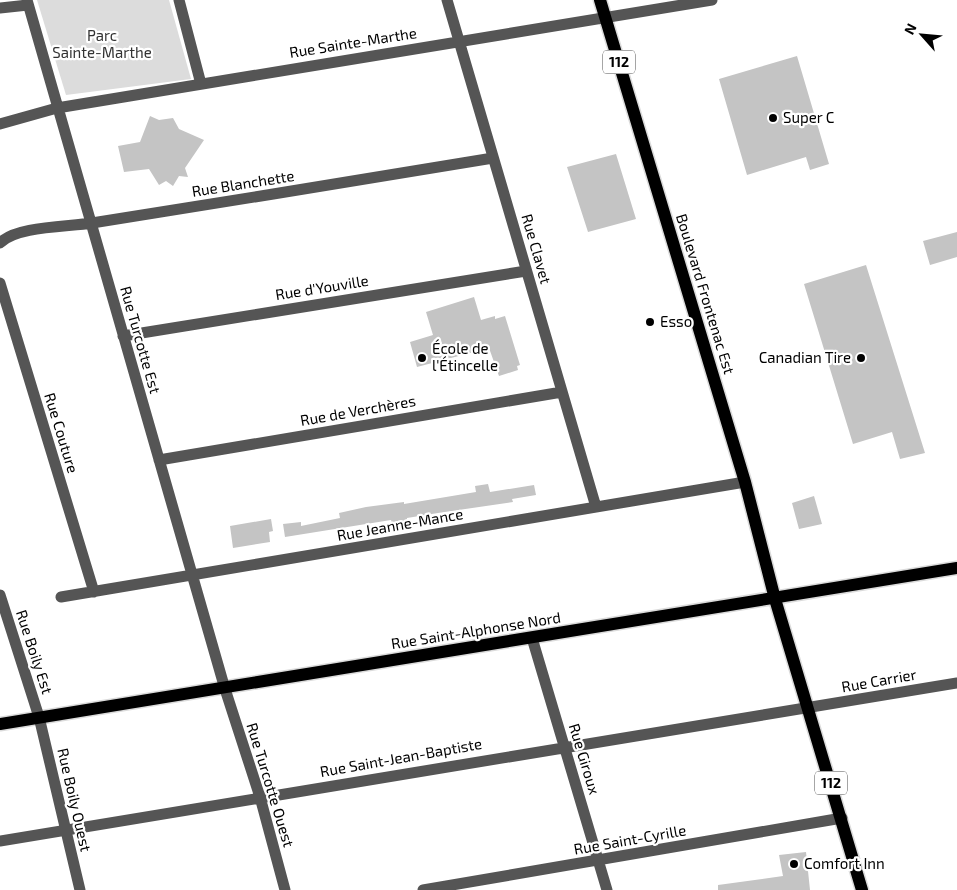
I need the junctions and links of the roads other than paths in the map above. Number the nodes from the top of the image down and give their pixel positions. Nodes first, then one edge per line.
1 (179, 0) edge
2 (447, 0) edge
3 (600, 0) edge
4 (712, 0) edge
5 (27, 2) edge
6 (0, 8) edge
7 (606, 18) junction
8 (459, 42) junction
9 (201, 84) junction
10 (57, 108) junction
11 (0, 124) edge
12 (493, 158) junction
13 (90, 224) junction
14 (0, 242) edge
15 (526, 270) junction
16 (0, 284) edge
17 (123, 336) junction
18 (562, 392) junction
19 (159, 460) junction
20 (745, 482) junction
21 (596, 507) junction
22 (957, 568) edge
23 (193, 575) junction
24 (94, 592) junction
25 (0, 595) edge
26 (61, 597) dead end
27 (775, 598) junction
28 (532, 638) junction
29 (957, 683) edge
30 (225, 689) junction
31 (807, 708) junction
32 (39, 717) junction
33 (0, 724) edge
34 (565, 746) junction
35 (260, 797) junction
36 (842, 818) junction
37 (66, 830) junction
38 (0, 841) edge
39 (599, 861) junction
40 (80, 890) edge
41 (285, 890) edge
42 (423, 890) edge
43 (607, 890) edge
44 (862, 890) edge

1 - 9 street
2 - 8 street, Rue Clavet
3 - 7 main road, Boulevard Frontenac Est / 112
4 - 7 street, Rue Sainte-Marthe
5 - 6 street
5 - 10 street, Rue Turcotte Est
7 - 8 street, Rue Sainte-Marthe
7 - 20 main road, Boulevard Frontenac Est / 112
8 - 9 street, Rue Sainte-Marthe
8 - 12 street, Rue Clavet
9 - 10 street, Rue Sainte-Marthe
10 - 11 street, Rue Sainte-Marthe
10 - 13 street, Rue Turcotte Est
12 - 13 street, Rue Blanchette
12 - 15 street, Rue Clavet
13 - 14 street, Rue Blanchette
13 - 17 street, Rue Turcotte Est
15 - 17 street, Rue d'Youville
15 - 18 street, Rue Clavet
16 - 24 street, Rue Couture
17 - 19 street, Rue Turcotte Est
18 - 19 street, Rue de Verchères
18 - 21 street, Rue Clavet
19 - 23 street, Rue Turcotte Est
20 - 21 street, Rue Jeanne-Mance
20 - 27 main road, Boulevard Frontenac Est / 112
21 - 23 street, Rue Jeanne-Mance
22 - 27 main road, Rue Saint-Alphonse Nord
23 - 24 street, Rue Jeanne-Mance
23 - 30 street, Rue Turcotte Est
24 - 26 street, Rue Jeanne-Mance
25 - 32 street, Rue Boily Est
27 - 28 main road, Rue Saint-Alphonse Nord
27 - 31 main road, 112
28 - 30 main road, Rue Saint-Alphonse Nord
28 - 34 street, Rue Giroux
29 - 31 street, Rue Carrier
30 - 32 main road, Rue Saint-Alphonse Nord
30 - 35 street, Rue Turcotte Ouest
31 - 34 street, Rue Saint-Jean-Baptiste
31 - 36 main road, 112
32 - 33 main road, Rue Saint-Alphonse Nord
32 - 37 street, Rue Boily Ouest
34 - 35 street, Rue Saint-Jean-Baptiste
34 - 39 street, Rue Giroux
35 - 37 street, Rue Saint-Jean-Baptiste
35 - 41 street, Rue Turcotte Ouest
36 - 39 street, Rue Saint-Cyrille
36 - 44 main road, 112
37 - 38 street, Rue Saint-Jean-Baptiste
37 - 40 street, Rue Boily Ouest
39 - 42 street, Rue Saint-Cyrille
39 - 43 street, Rue Giroux

